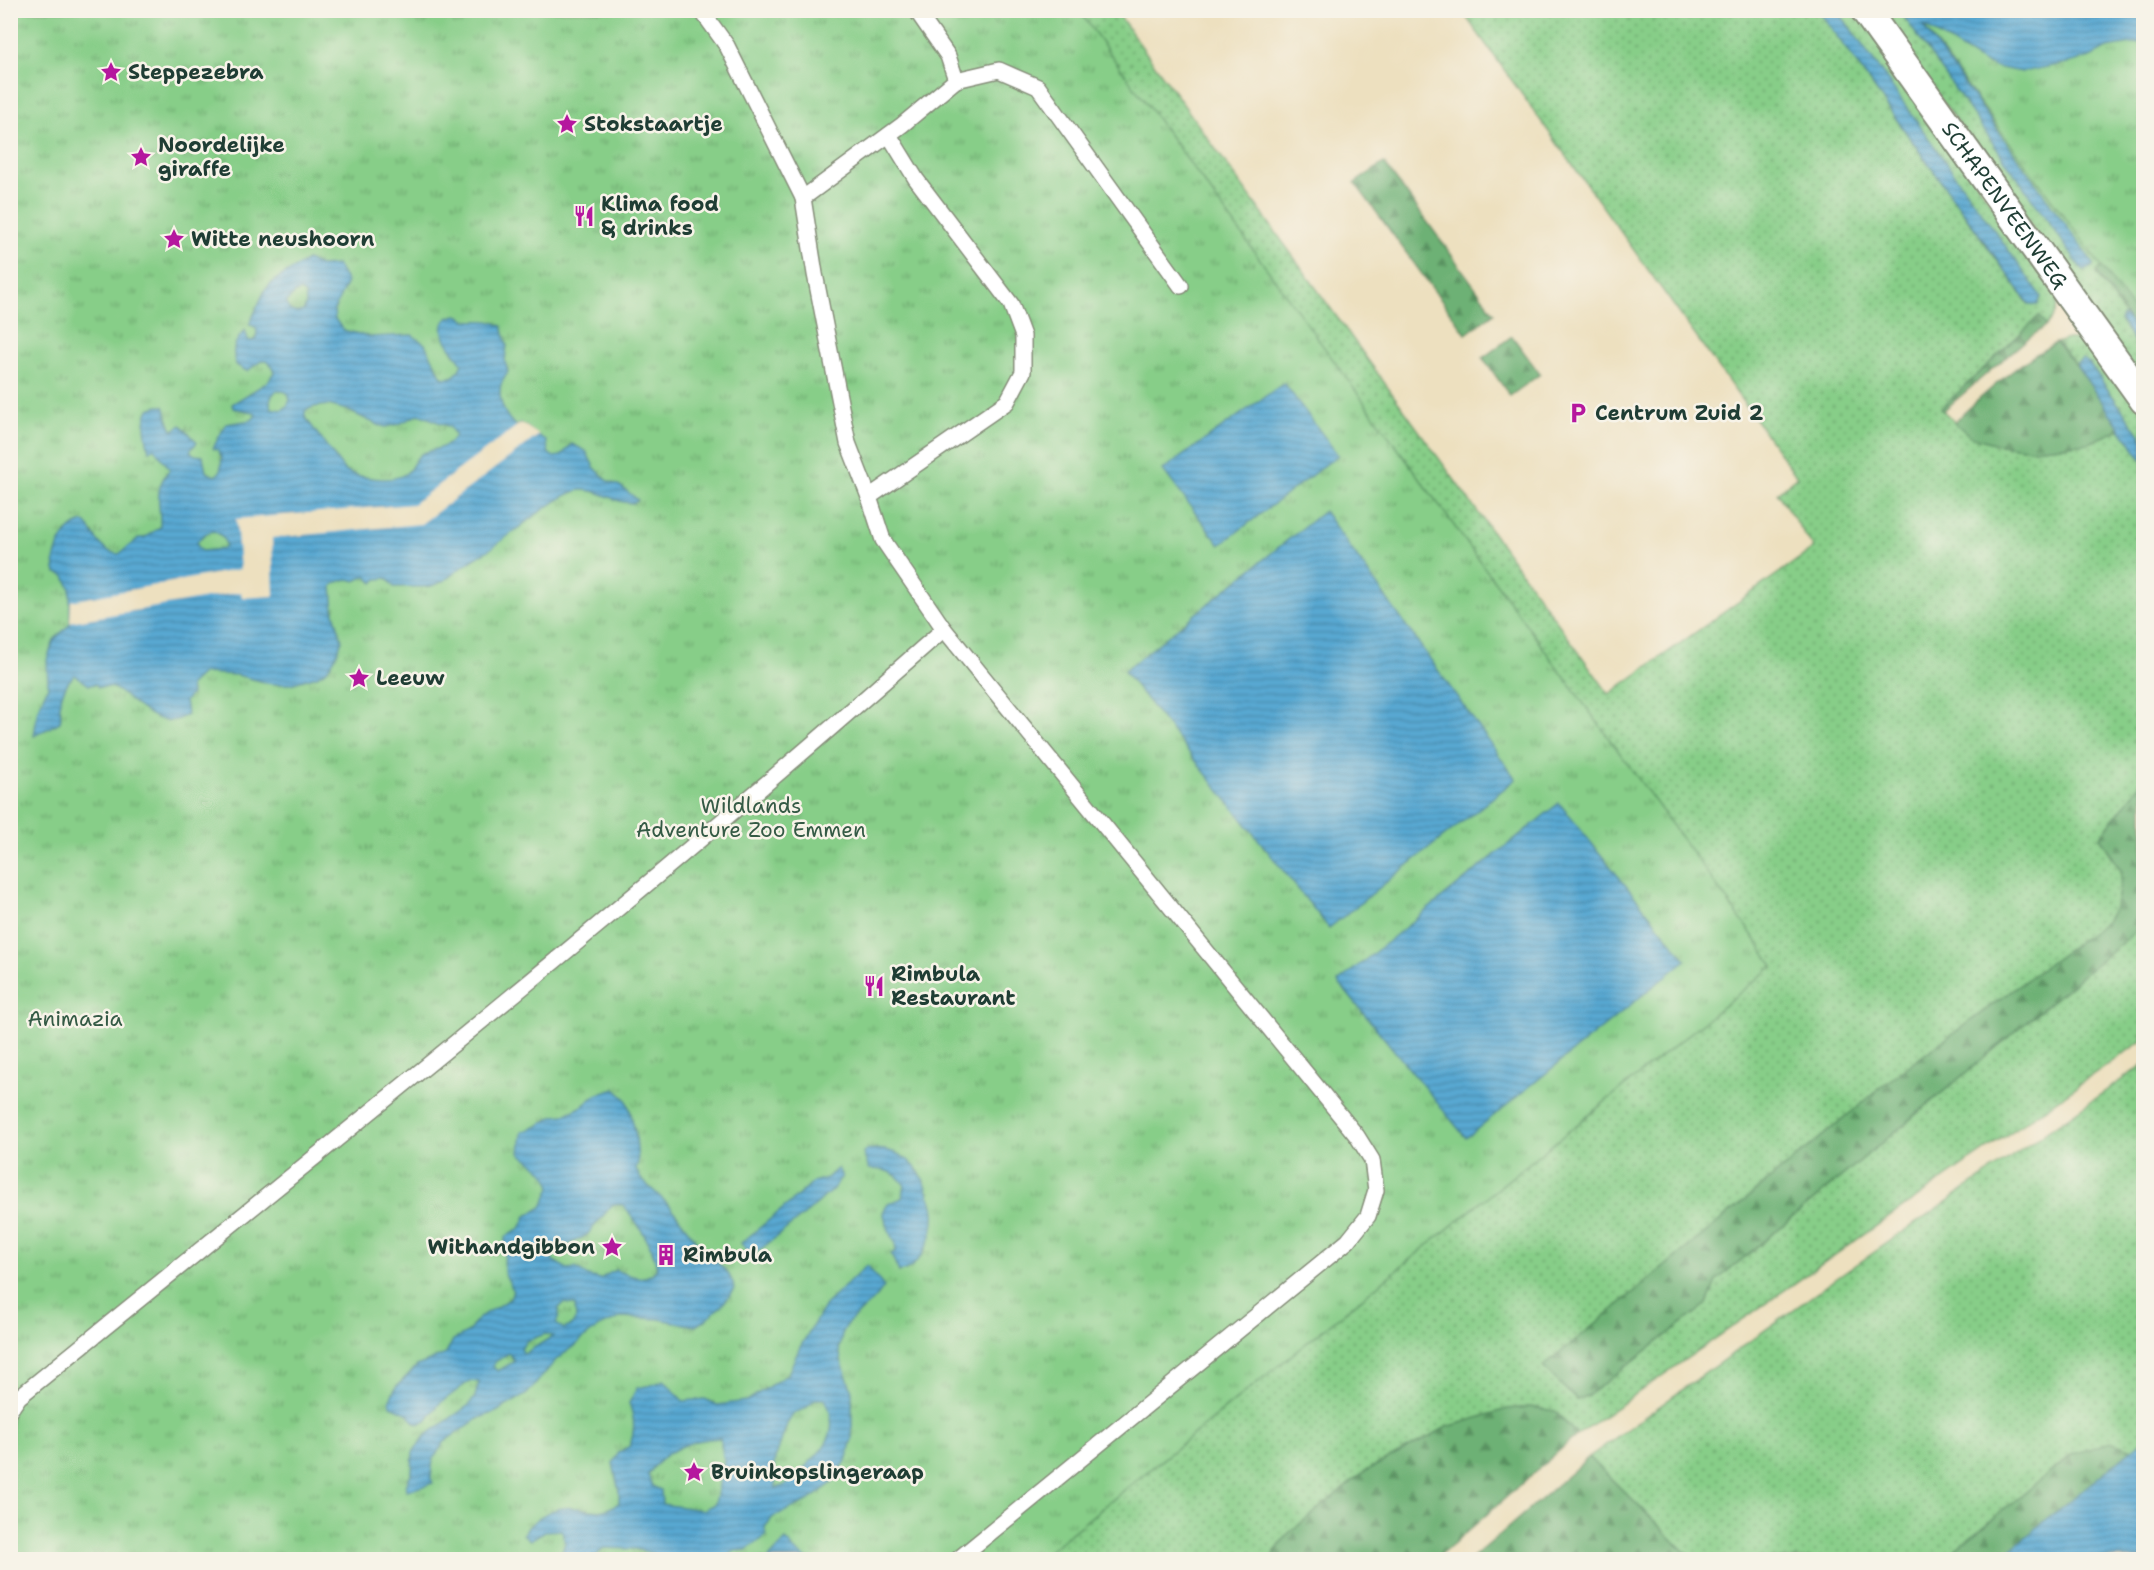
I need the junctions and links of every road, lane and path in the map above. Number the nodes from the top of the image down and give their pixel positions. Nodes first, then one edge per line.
1 (701, 10) edge
2 (916, 10) edge
3 (1865, 10) edge
4 (956, 80) junction
5 (889, 135) junction
6 (803, 198) junction
7 (1181, 286) dead end
8 (2144, 400) edge
9 (869, 497) junction
10 (944, 629) junction
11 (10, 1410) edge
12 (957, 1560) edge

1 - 6 lane
2 - 4 lane
3 - 8 street, SCHAPENVEENWEG
4 - 5 lane
4 - 7 lane
5 - 6 lane
5 - 9 lane
6 - 9 lane
9 - 10 lane
10 - 11 lane
10 - 12 lane

